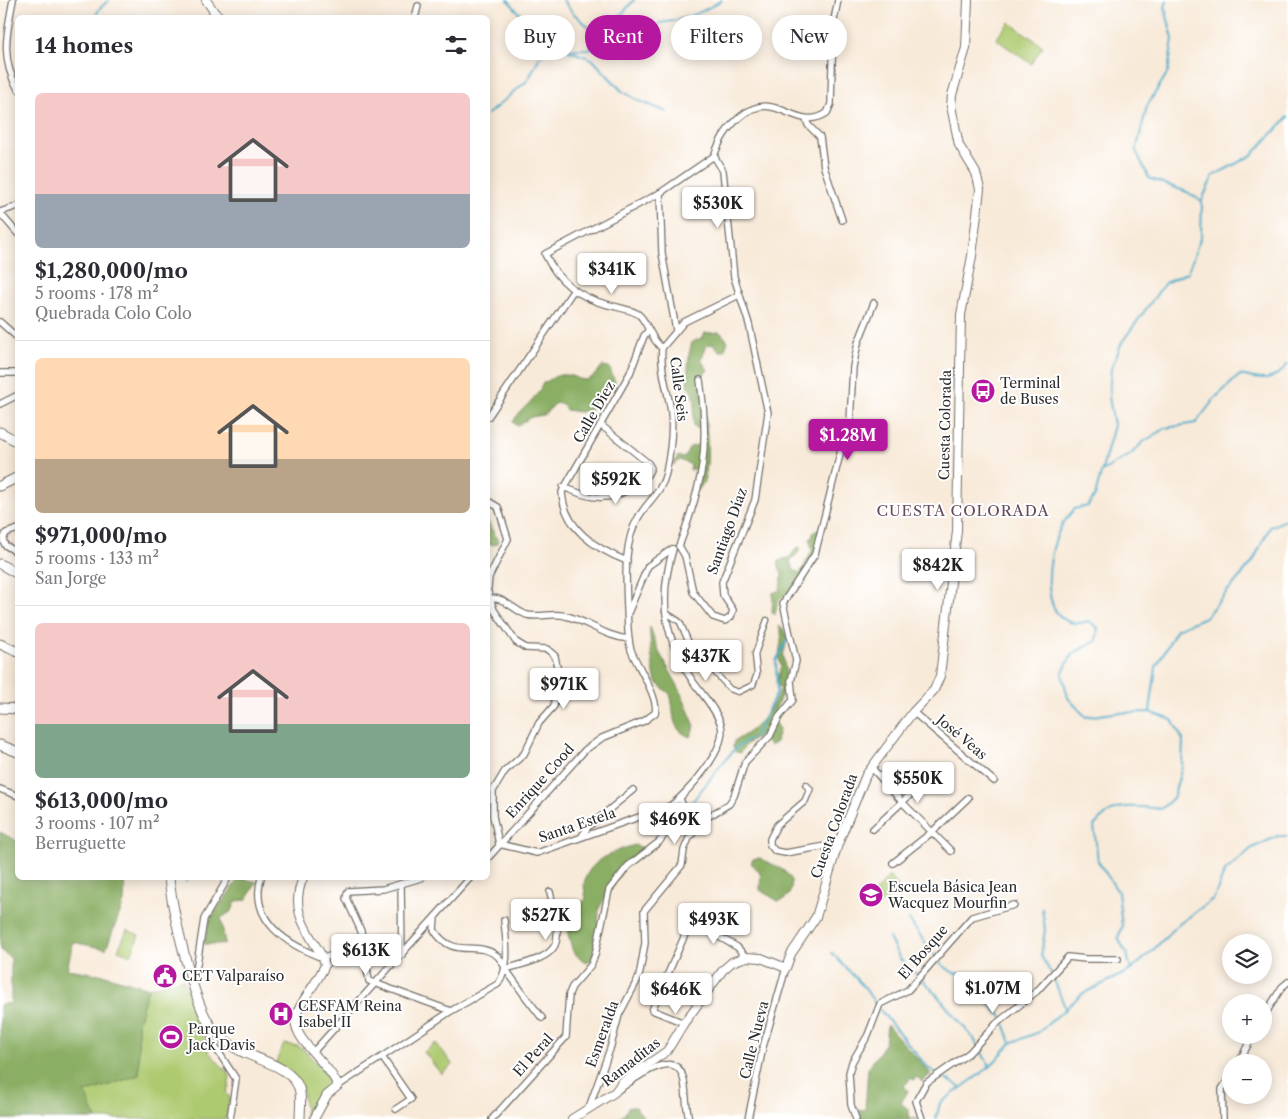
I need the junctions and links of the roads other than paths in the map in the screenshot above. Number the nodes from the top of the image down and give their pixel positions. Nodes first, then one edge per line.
1 (13, 0) edge
2 (206, 0) edge
3 (838, 0) edge
4 (968, 0) edge
5 (418, 6) dead end
6 (218, 15) edge
7 (416, 15) edge
8 (15, 83) edge
9 (806, 119) junction
10 (714, 156) junction
11 (660, 193) junction
12 (15, 207) edge
13 (0, 212) edge
14 (842, 220) dead end
15 (15, 230) edge
16 (573, 291) junction
17 (739, 295) junction
18 (874, 303) dead end
19 (0, 322) edge
20 (676, 330) junction
21 (648, 331) junction
22 (15, 335) edge
23 (662, 348) junction
24 (0, 373) edge
25 (15, 373) edge
26 (700, 380) dead end
27 (15, 396) edge
28 (0, 404) edge
29 (490, 414) edge
30 (602, 426) junction
31 (0, 432) edge
32 (15, 440) edge
33 (15, 479) edge
34 (0, 486) edge
35 (563, 487) junction
36 (490, 502) edge
37 (15, 530) edge
38 (676, 548) junction
39 (15, 552) edge
40 (627, 561) junction
41 (0, 564) edge
42 (15, 572) edge
43 (490, 575) edge
44 (490, 596) edge
45 (490, 600) edge
46 (665, 612) junction
47 (628, 616) junction
48 (767, 620) dead end
49 (629, 639) junction
50 (0, 644) edge
51 (15, 651) edge
52 (0, 708) edge
53 (15, 709) edge
54 (913, 712) junction
55 (0, 745) edge
56 (15, 751) edge
57 (870, 767) junction
58 (935, 772) dead end
59 (994, 781) dead end
60 (806, 785) dead end
61 (0, 789) edge
62 (633, 790) dead end
63 (15, 795) edge
64 (968, 798) dead end
65 (680, 799) junction
66 (903, 803) junction
67 (873, 829) dead end
68 (932, 832) junction
69 (582, 836) junction
70 (499, 844) junction
71 (838, 844) junction
72 (952, 850) dead end
73 (490, 855) edge
74 (893, 864) dead end
75 (168, 880) edge
76 (227, 880) edge
77 (260, 880) edge
78 (303, 880) edge
79 (414, 880) edge
80 (468, 880) edge
81 (401, 884) junction
82 (550, 892) dead end
83 (1014, 905) dead end
84 (555, 914) junction
85 (436, 916) junction
86 (531, 917) dead end
87 (504, 920) dead end
88 (362, 937) junction
89 (402, 956) junction
90 (746, 957) junction
91 (323, 958) junction
92 (1118, 959) dead end
93 (786, 968) junction
94 (505, 969) junction
95 (194, 982) junction
96 (1288, 982) edge
97 (372, 984) junction
98 (1272, 1003) edge
99 (451, 1011) junction
100 (542, 1018) dead end
101 (684, 1022) junction
102 (209, 1023) junction
103 (314, 1051) junction
104 (382, 1057) junction
105 (338, 1086) junction
106 (615, 1092) junction
107 (1222, 1104) edge
108 (396, 1109) dead end
109 (588, 1110) junction
110 (230, 1119) edge
111 (300, 1119) edge
112 (314, 1119) edge
113 (492, 1119) edge
114 (572, 1119) edge
115 (689, 1119) edge
116 (748, 1119) edge
117 (856, 1119) edge
118 (922, 1119) edge
119 (1223, 1119) edge

1 - 8 street
2 - 6 street
3 - 9 street
4 - 54 street, Cuesta Colorada
5 - 7 street
9 - 10 street
9 - 14 street
10 - 11 street
10 - 17 street
11 - 16 street
11 - 20 street
12 - 13 street
13 - 15 street
16 - 21 street
16 - 29 street
17 - 20 street, Calle Seis
17 - 38 street, Santiago Díaz
18 - 109 street, Esmeralda
19 - 22 street
20 - 23 street, Calle Seis
21 - 23 street
21 - 30 street, Calle Diez
23 - 40 street, Calle Seis
24 - 25 street
26 - 38 street, Santa Estela
27 - 28 street
30 - 35 street, Calle Diez
30 - 35 street
31 - 32 main road
33 - 34 main road
35 - 40 street
36 - 43 street
37 - 39 street
38 - 46 street, Santa Estela
38 - 47 street
40 - 47 street, Calle Seis
41 - 42 main road
44 - 49 street
45 - 70 street
46 - 48 street
46 - 65 street, Santa Estela
47 - 49 street, Calle Seis
49 - 70 street, Enrique Cood
50 - 51 main road
52 - 53 main road
54 - 57 street, Cuesta Colorada
54 - 59 street, José Veas
55 - 56 main road
57 - 66 street
57 - 71 street, Cuesta Colorada
58 - 66 street
60 - 71 street
61 - 63 street
62 - 69 street
64 - 68 street
65 - 69 street, Santa Estela
65 - 113 street, El Peral
66 - 67 street
66 - 68 street
68 - 72 street
68 - 74 street
69 - 70 street, Santa Estela
70 - 73 street, Enrique Cood
71 - 93 street, Cuesta Colorada
75 - 95 main road
76 - 95 street
77 - 91 street
78 - 91 street
79 - 81 street
80 - 85 street
81 - 88 street
81 - 89 street
82 - 84 street
83 - 117 street, El Bosque
84 - 86 street
84 - 94 street
85 - 89 street
85 - 94 street
87 - 94 street
88 - 91 street
88 - 97 street
89 - 97 street
90 - 93 street
90 - 101 street, Ramaditas
90 - 101 street
91 - 103 street
92 - 118 street
93 - 116 street, Calle Nueva
94 - 99 street
94 - 100 street
95 - 102 main road
96 - 98 street
97 - 99 street
97 - 103 street
99 - 104 street
101 - 106 street, Ramaditas
102 - 110 street
102 - 111 main road
103 - 105 street
104 - 105 street
104 - 108 street
105 - 112 street
106 - 109 street, Ramaditas
106 - 115 street
107 - 119 street
109 - 114 street, Ramaditas

